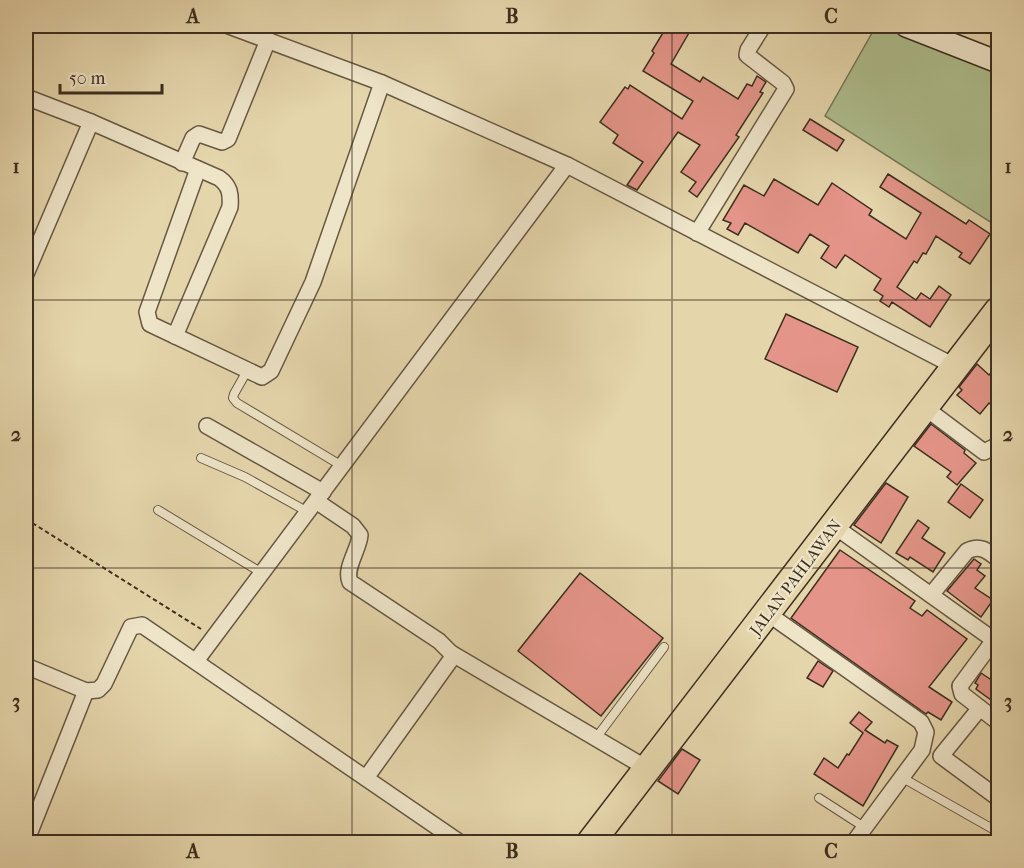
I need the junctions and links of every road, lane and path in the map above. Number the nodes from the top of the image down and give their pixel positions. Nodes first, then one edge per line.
1 (229, 26) edge
2 (763, 26) edge
3 (906, 26) edge
4 (268, 40) junction
5 (999, 62) edge
6 (382, 82) junction
7 (26, 97) edge
8 (91, 122) junction
9 (182, 163) junction
10 (567, 165) junction
11 (198, 169) junction
12 (697, 233) junction
13 (26, 274) edge
14 (999, 311) edge
15 (175, 336) junction
16 (954, 366) junction
17 (247, 371) junction
18 (924, 407) junction
19 (207, 426) dead end
20 (999, 449) edge
21 (201, 458) dead end
22 (342, 466) junction
23 (315, 501) junction
24 (158, 510) dead end
25 (26, 519) edge
26 (834, 526) junction
27 (999, 559) edge
28 (262, 573) junction
29 (931, 595) junction
30 (767, 614) junction
31 (214, 637) junction
32 (996, 642) edge
33 (664, 647) dead end
34 (451, 653) junction
35 (196, 661) junction
36 (26, 666) edge
37 (86, 691) junction
38 (980, 708) junction
39 (999, 722) edge
40 (596, 738) junction
41 (648, 769) junction
42 (901, 777) junction
43 (366, 778) junction
44 (819, 798) dead end
45 (999, 798) edge
46 (864, 827) junction
47 (999, 832) edge
48 (26, 843) edge
49 (459, 843) edge
50 (591, 843) edge
51 (854, 843) edge

1 - 4 street
2 - 12 street
3 - 5 street
4 - 6 street
4 - 9 street
6 - 10 street
6 - 17 street
7 - 8 street
8 - 9 street
8 - 13 street
9 - 11 street
10 - 12 street
10 - 22 street
11 - 15 street
11 - 15 street
12 - 16 street
14 - 16 highway, JALAN PAHLAWAN
15 - 17 street
16 - 18 highway, JALAN PAHLAWAN
17 - 22 lane
18 - 20 street
18 - 26 highway, JALAN PAHLAWAN
19 - 23 street
21 - 23 lane
22 - 23 street
23 - 28 street
23 - 34 street
24 - 28 lane
25 - 31 path
26 - 29 street
26 - 30 highway, JALAN PAHLAWAN
27 - 29 street
28 - 31 street
29 - 32 street
30 - 41 highway, JALAN PAHLAWAN
30 - 42 street
31 - 35 street
32 - 38 street
33 - 40 lane
34 - 40 street
34 - 43 street
35 - 37 street
35 - 43 street
36 - 37 street
37 - 48 street
38 - 39 street
38 - 45 street
40 - 41 street
41 - 50 highway, JALAN PAHLAWAN
42 - 46 street
42 - 47 lane
43 - 49 street
44 - 46 lane
46 - 51 street

